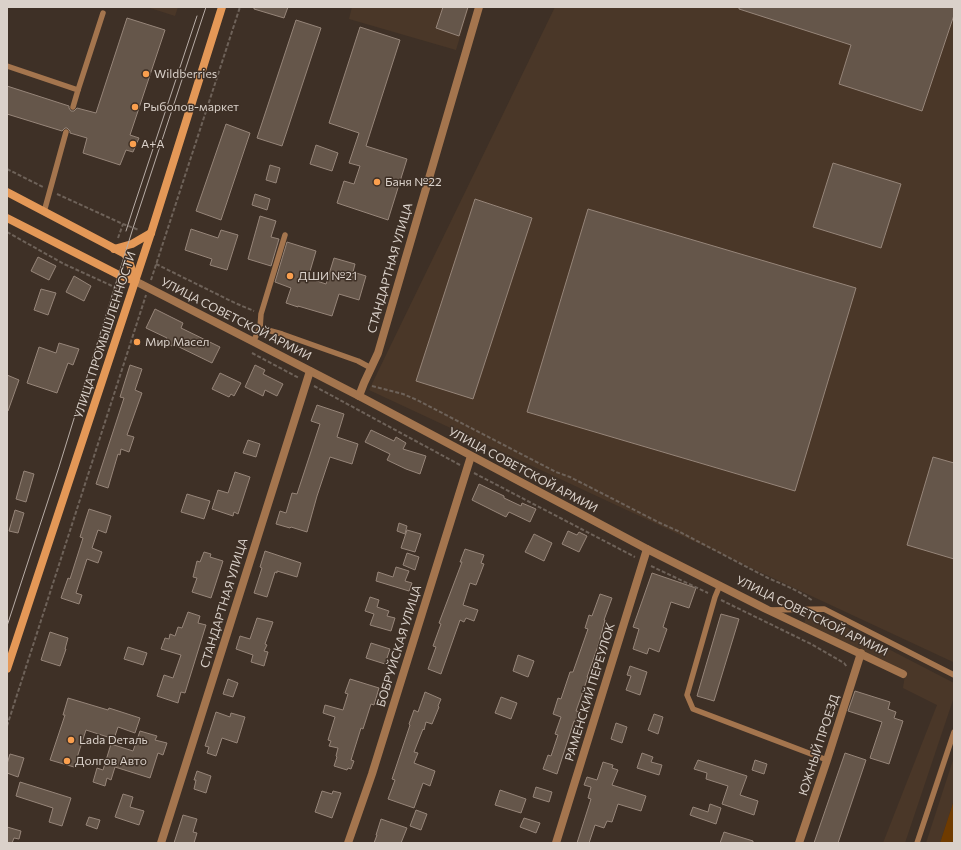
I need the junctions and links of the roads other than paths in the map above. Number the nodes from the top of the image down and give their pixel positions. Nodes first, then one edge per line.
1 (222, 7) edge
2 (479, 7) edge
3 (103, 13) dead end
4 (7, 66) edge
5 (78, 90) junction
6 (73, 107) dead end
7 (66, 132) dead end
8 (7, 192) edge
9 (44, 212) junction
10 (7, 218) edge
11 (151, 233) junction
12 (285, 235) dead end
13 (114, 249) junction
14 (135, 281) junction
15 (260, 328) junction
16 (254, 342) junction
17 (371, 368) junction
18 (310, 371) junction
19 (359, 396) junction
20 (471, 456) junction
21 (647, 549) junction
22 (720, 585) junction
23 (768, 610) junction
24 (861, 653) junction
25 (7, 669) edge
26 (903, 674) dead end
27 (954, 675) edge
28 (954, 732) edge
29 (827, 760) junction
30 (161, 843) edge
31 (348, 843) edge
32 (556, 843) edge
33 (799, 843) edge
34 (917, 843) edge

1 - 11 main road, УЛИЦА ПРОМЫШЛЕННОСТИ
2 - 17 street, СТАНДАРТНАЯ УЛИЦА
3 - 5 lane
4 - 5 lane
5 - 6 lane
7 - 9 lane
8 - 9 main road
9 - 13 main road
10 - 14 main road, УЛИЦА СОВЕТСКОЙ АРМИИ
11 - 13 main road
11 - 14 main road, УЛИЦА ПРОМЫШЛЕННОСТИ
12 - 15 lane
13 - 14 main road
14 - 16 street, УЛИЦА СОВЕТСКОЙ АРМИИ
14 - 25 main road, УЛИЦА ПРОМЫШЛЕННОСТИ
15 - 16 lane
15 - 17 lane
16 - 18 street, УЛИЦА СОВЕТСКОЙ АРМИИ
17 - 19 street, СТАНДАРТНАЯ УЛИЦА
18 - 19 street, УЛИЦА СОВЕТСКОЙ АРМИИ
18 - 30 street, СТАНДАРТНАЯ УЛИЦА
19 - 20 street, УЛИЦА СОВЕТСКОЙ АРМИИ
20 - 21 street, УЛИЦА СОВЕТСКОЙ АРМИИ
20 - 31 street, БОБРУЙСКАЯ УЛИЦА
21 - 22 street, УЛИЦА СОВЕТСКОЙ АРМИИ
21 - 32 street, РАМЕНСКИЙ ПЕРЕУЛОК
22 - 23 street, УЛИЦА СОВЕТСКОЙ АРМИИ
22 - 29 lane
23 - 24 street, УЛИЦА СОВЕТСКОЙ АРМИИ
23 - 27 lane
24 - 26 street, УЛИЦА СОВЕТСКОЙ АРМИИ
24 - 29 street, ЮЖНЫЙ ПРОЕЗД
28 - 34 lane
29 - 33 street, ЮЖНЫЙ ПРОЕЗД

